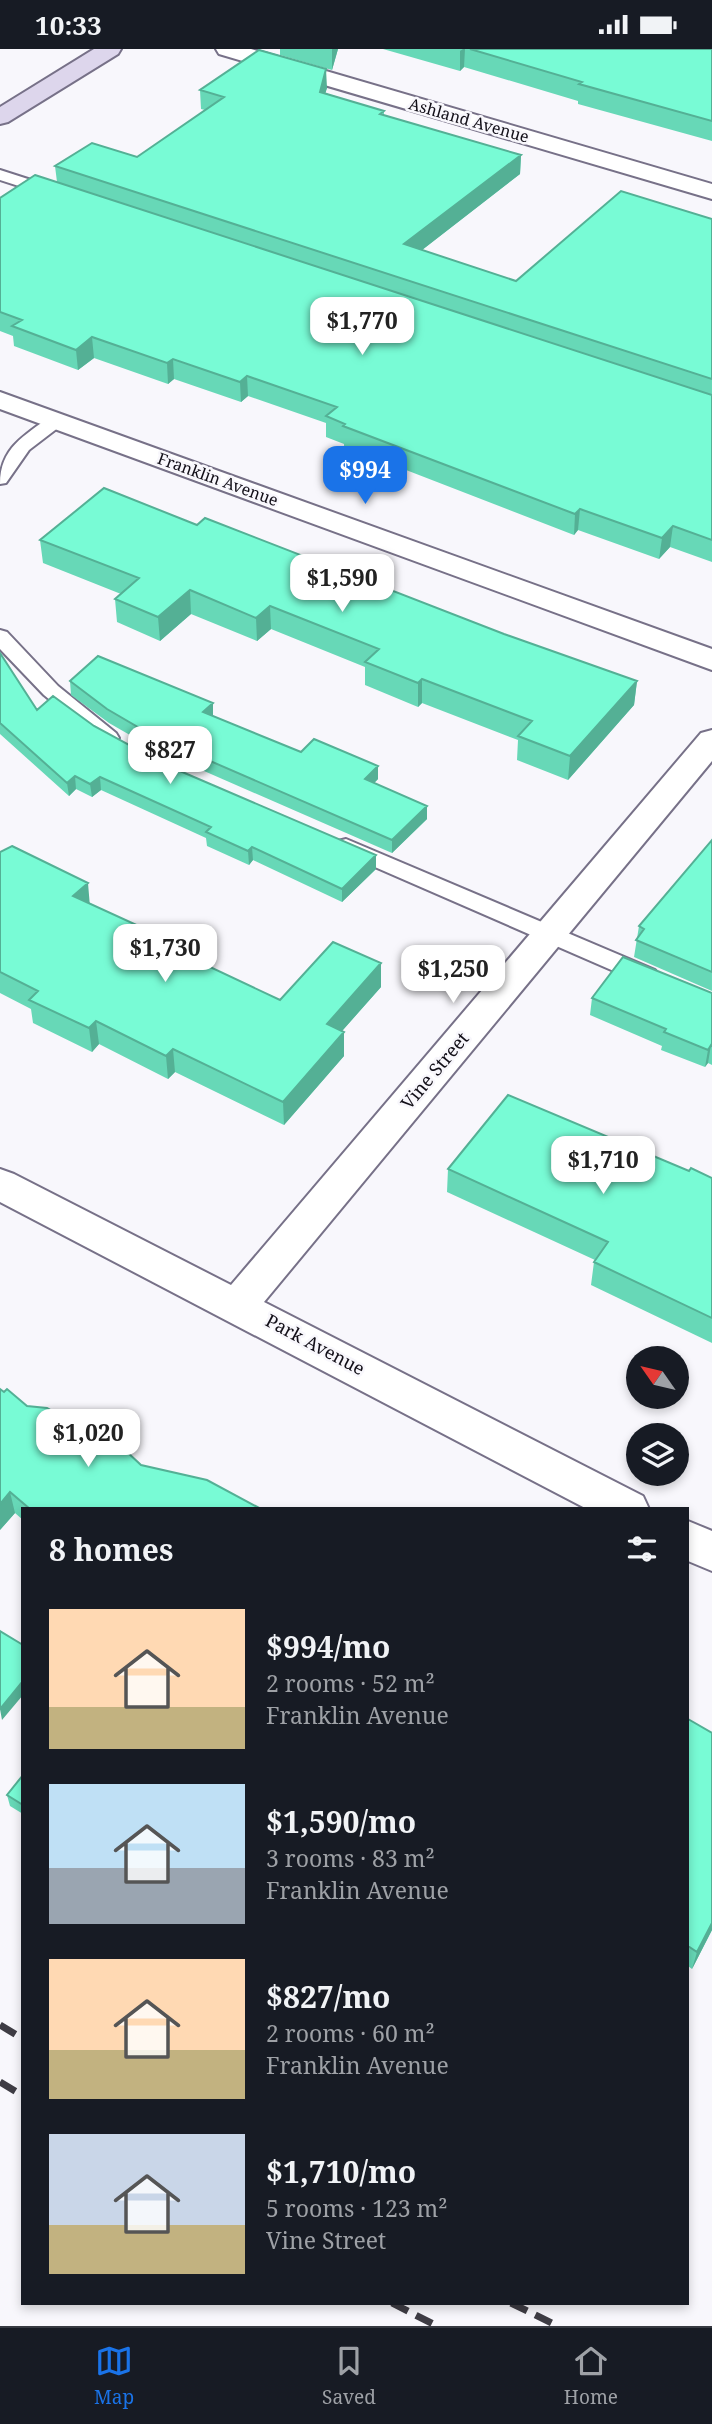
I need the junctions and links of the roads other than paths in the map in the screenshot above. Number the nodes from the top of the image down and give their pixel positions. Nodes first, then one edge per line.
1 (110, 49) edge
2 (227, 49) edge
3 (0, 117) edge
4 (0, 175) edge
5 (712, 192) edge
6 (66, 197) edge
7 (0, 400) edge
8 (57, 420) junction
9 (0, 479) edge
10 (0, 636) edge
11 (712, 660) edge
12 (712, 740) edge
13 (131, 749) edge
14 (325, 837) edge
15 (550, 935) junction
16 (662, 982) edge
17 (7, 1187) edge
18 (237, 1305) junction
19 (624, 1507) edge
20 (689, 1540) edge
21 (712, 1552) edge

1 - 3 street
2 - 5 street, Ashland Avenue
4 - 6 lane
7 - 8 street, Franklin Avenue
8 - 9 lane
8 - 11 street, Franklin Avenue
10 - 13 lane
12 - 15 street, Vine Street
14 - 15 lane
15 - 16 lane
15 - 18 street, Vine Street
17 - 18 street, Park Avenue
18 - 19 street, Park Avenue
20 - 21 street

